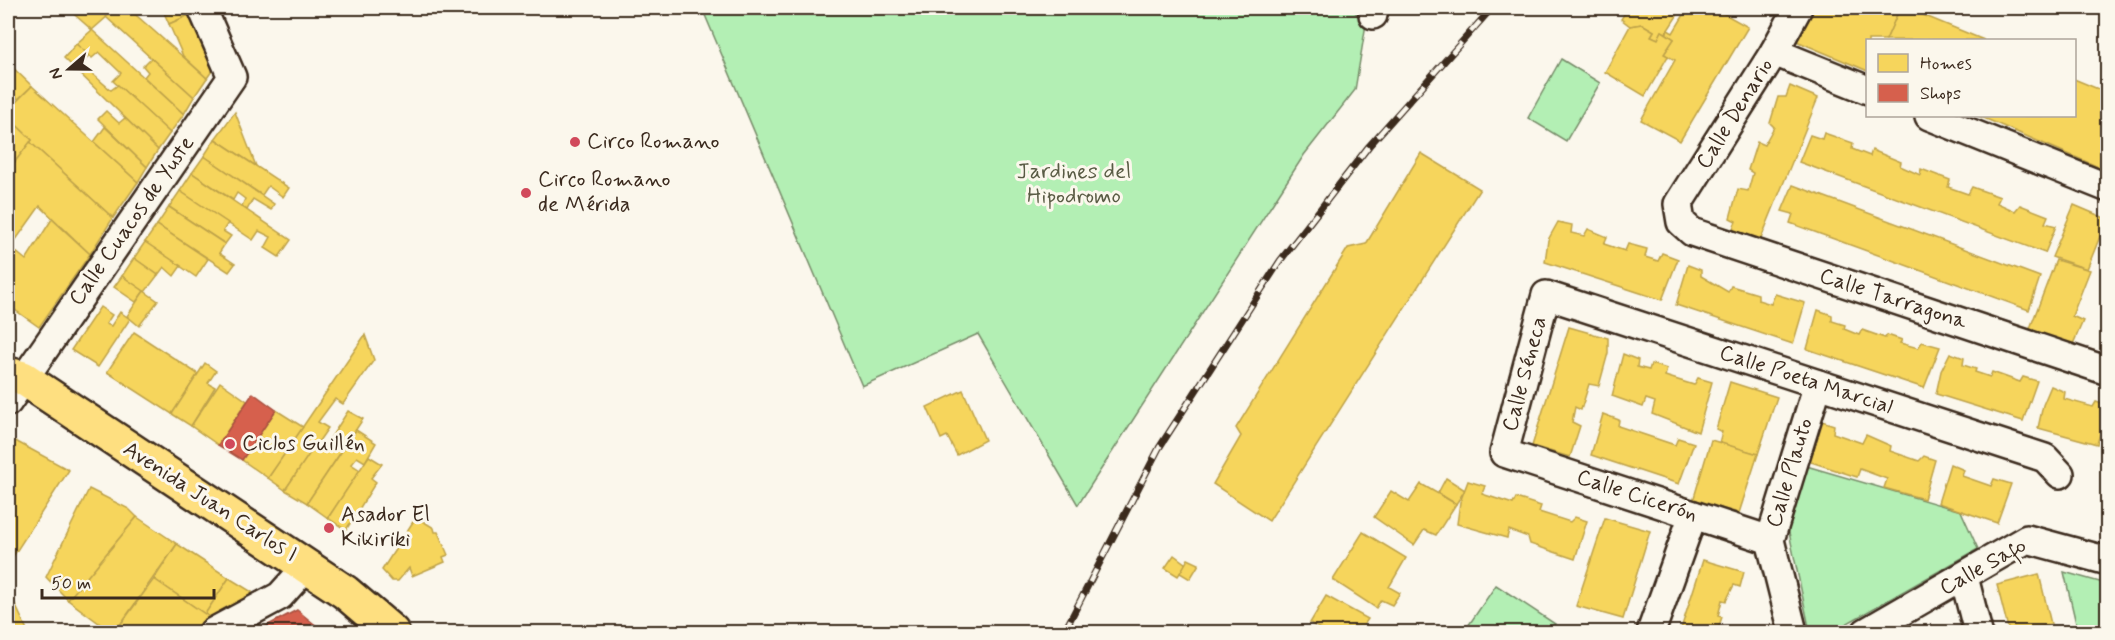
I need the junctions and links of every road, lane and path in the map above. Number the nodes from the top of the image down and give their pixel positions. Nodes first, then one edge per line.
1 (202, 8) edge
2 (1798, 8) edge
3 (1774, 52) junction
4 (1866, 89) edge
5 (1931, 117) edge
6 (2108, 188) edge
7 (1681, 222) joint
8 (1546, 295) joint
9 (2108, 370) edge
10 (15, 374) edge
11 (1818, 384) junction
12 (1504, 453) joint
13 (2060, 474) dead end
14 (1694, 515) junction
15 (1770, 540) junction
16 (2108, 561) edge
17 (307, 566) junction
18 (1964, 577) junction
19 (213, 633) edge
20 (392, 633) edge
21 (1651, 633) edge
22 (1793, 633) edge
23 (1866, 633) edge
24 (1978, 633) edge

1 - 10 street, Calle Cuacos de Yuste
2 - 3 street, Calle Denario
3 - 4 street
3 - 7 street, Calle Denario
5 - 6 street
7 - 9 street, Calle Tarragona
8 - 11 street, Calle Poeta Marcial
8 - 12 street, Calle Séneca
10 - 17 main road, Avenida Juan Carlos I
11 - 13 street, Calle Poeta Marcial
11 - 15 street, Calle Plauto
12 - 14 street, Calle Cicerón
14 - 15 street, Calle Cicerón
14 - 21 street
15 - 22 street, Calle Plauto
16 - 18 street, Calle Safo
17 - 19 street
17 - 20 main road, Avenida Juan Carlos I
18 - 23 street, Calle Safo
18 - 24 street

